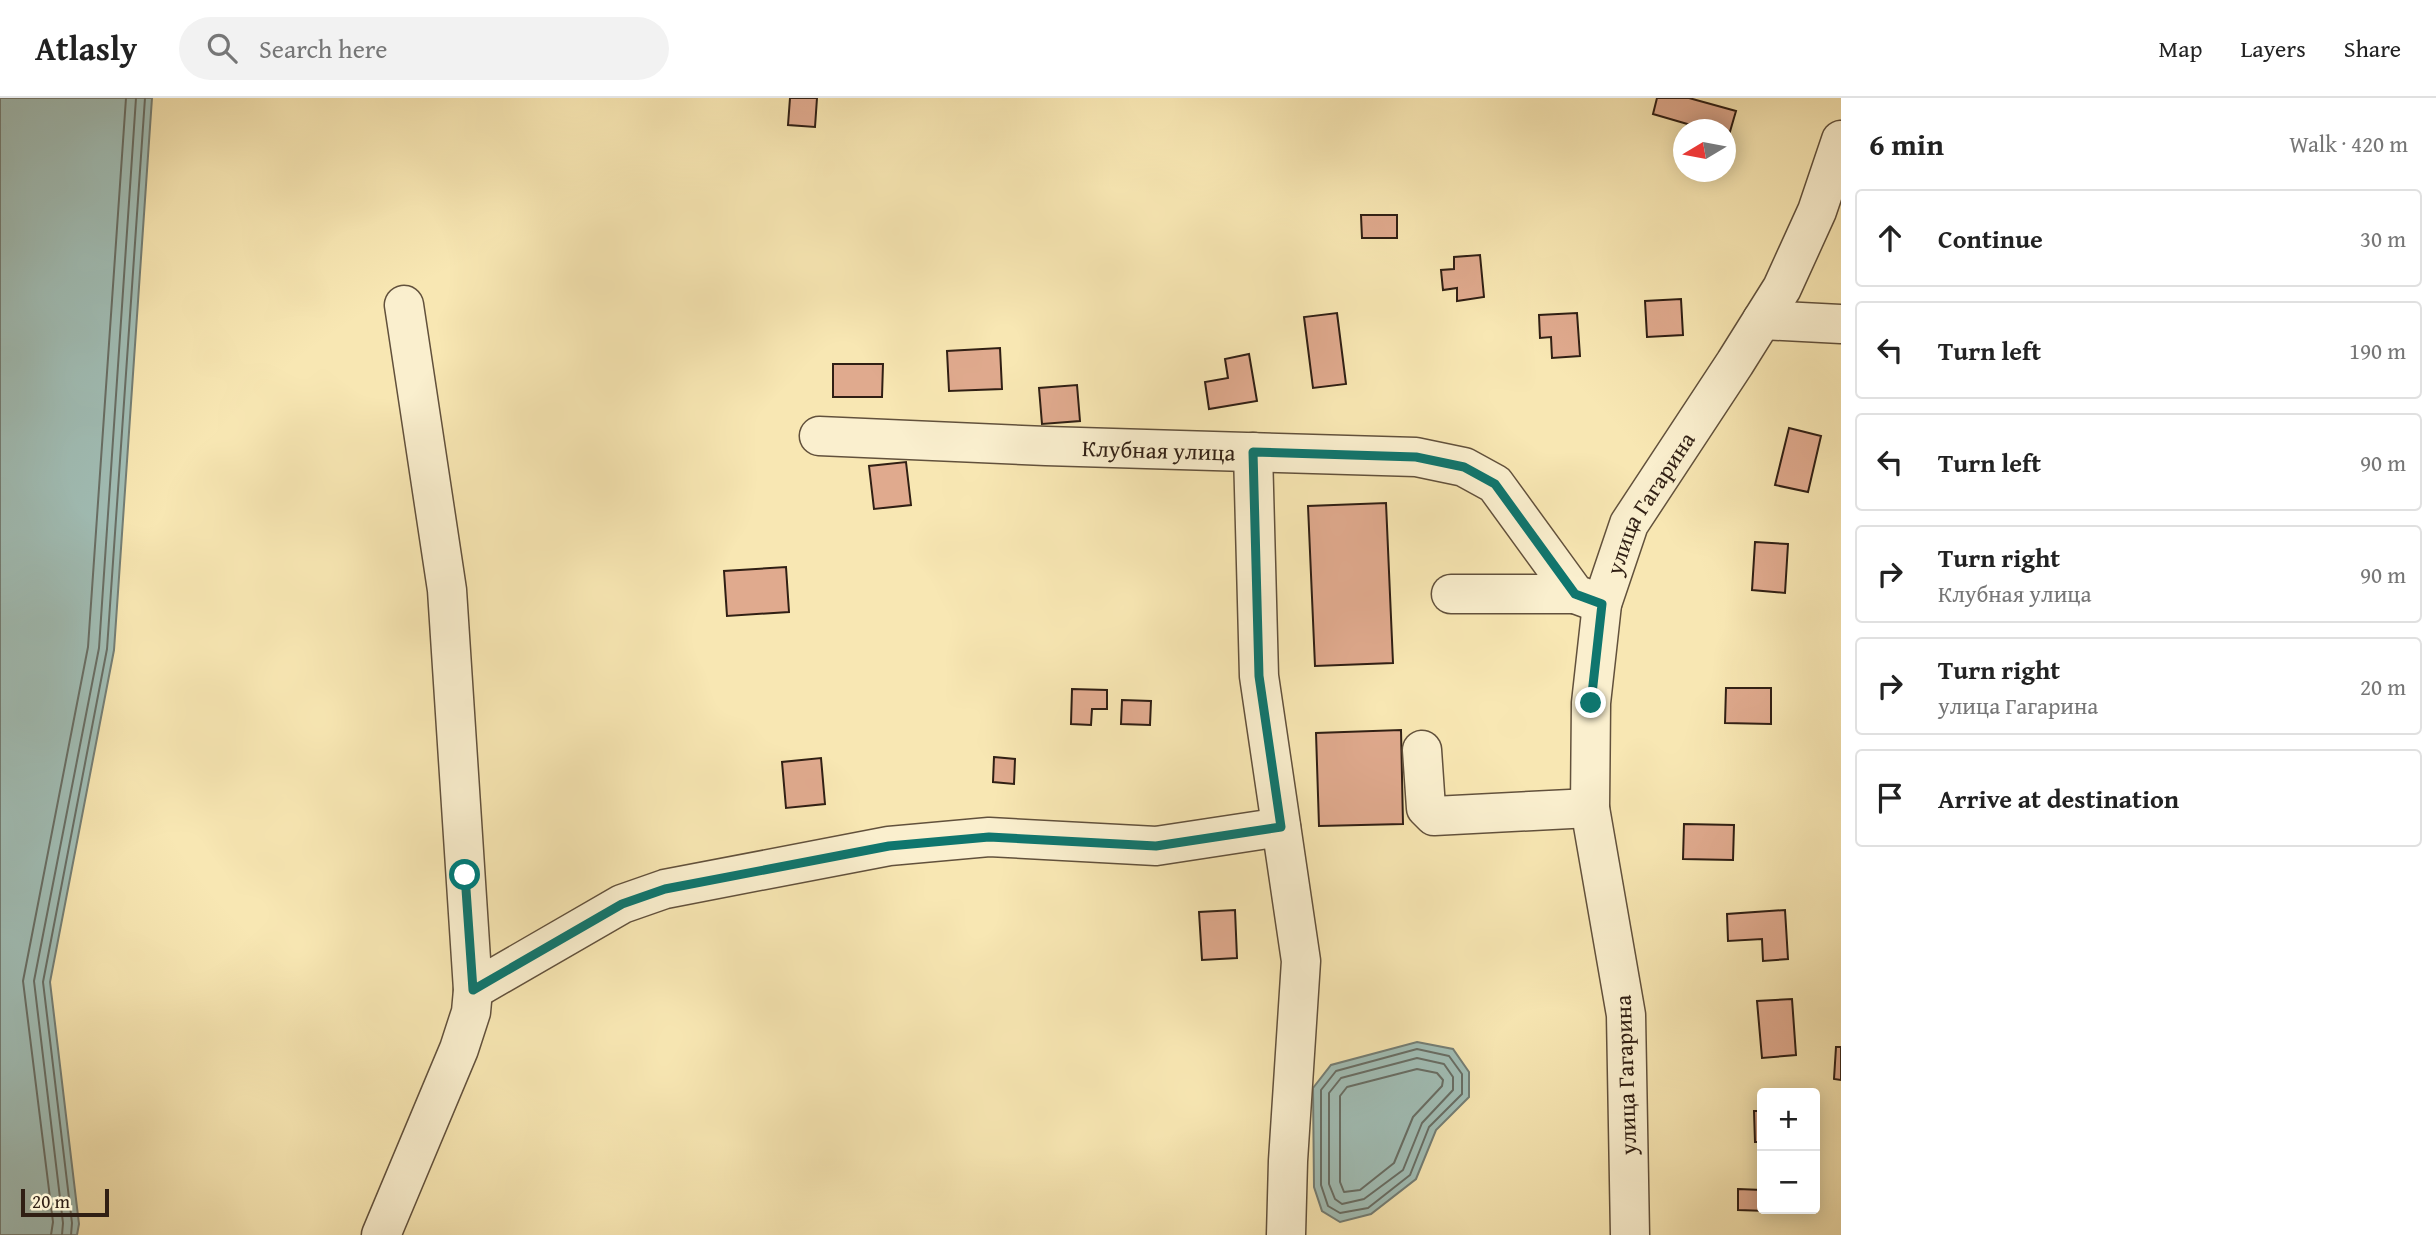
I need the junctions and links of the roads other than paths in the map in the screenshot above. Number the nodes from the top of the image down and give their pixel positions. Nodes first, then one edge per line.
1 (1841, 140) edge
2 (404, 305) dead end
3 (1762, 320) junction
4 (1841, 324) edge
5 (819, 436) dead end
6 (1253, 452) junction
7 (1451, 594) dead end
8 (1588, 599) junction
9 (1422, 750) dead end
10 (1590, 808) junction
11 (1281, 827) junction
12 (473, 990) junction
13 (381, 1235) edge
14 (1286, 1235) edge
15 (1630, 1235) edge

1 - 3 street, улица Гагарина
2 - 12 street
3 - 4 street
3 - 8 street, улица Гагарина
5 - 6 street, Клубная улица
6 - 8 street, Клубная улица
6 - 11 street
7 - 8 street
8 - 10 street, улица Гагарина
9 - 10 street
10 - 15 street, улица Гагарина
11 - 12 street
11 - 14 street
12 - 13 street

